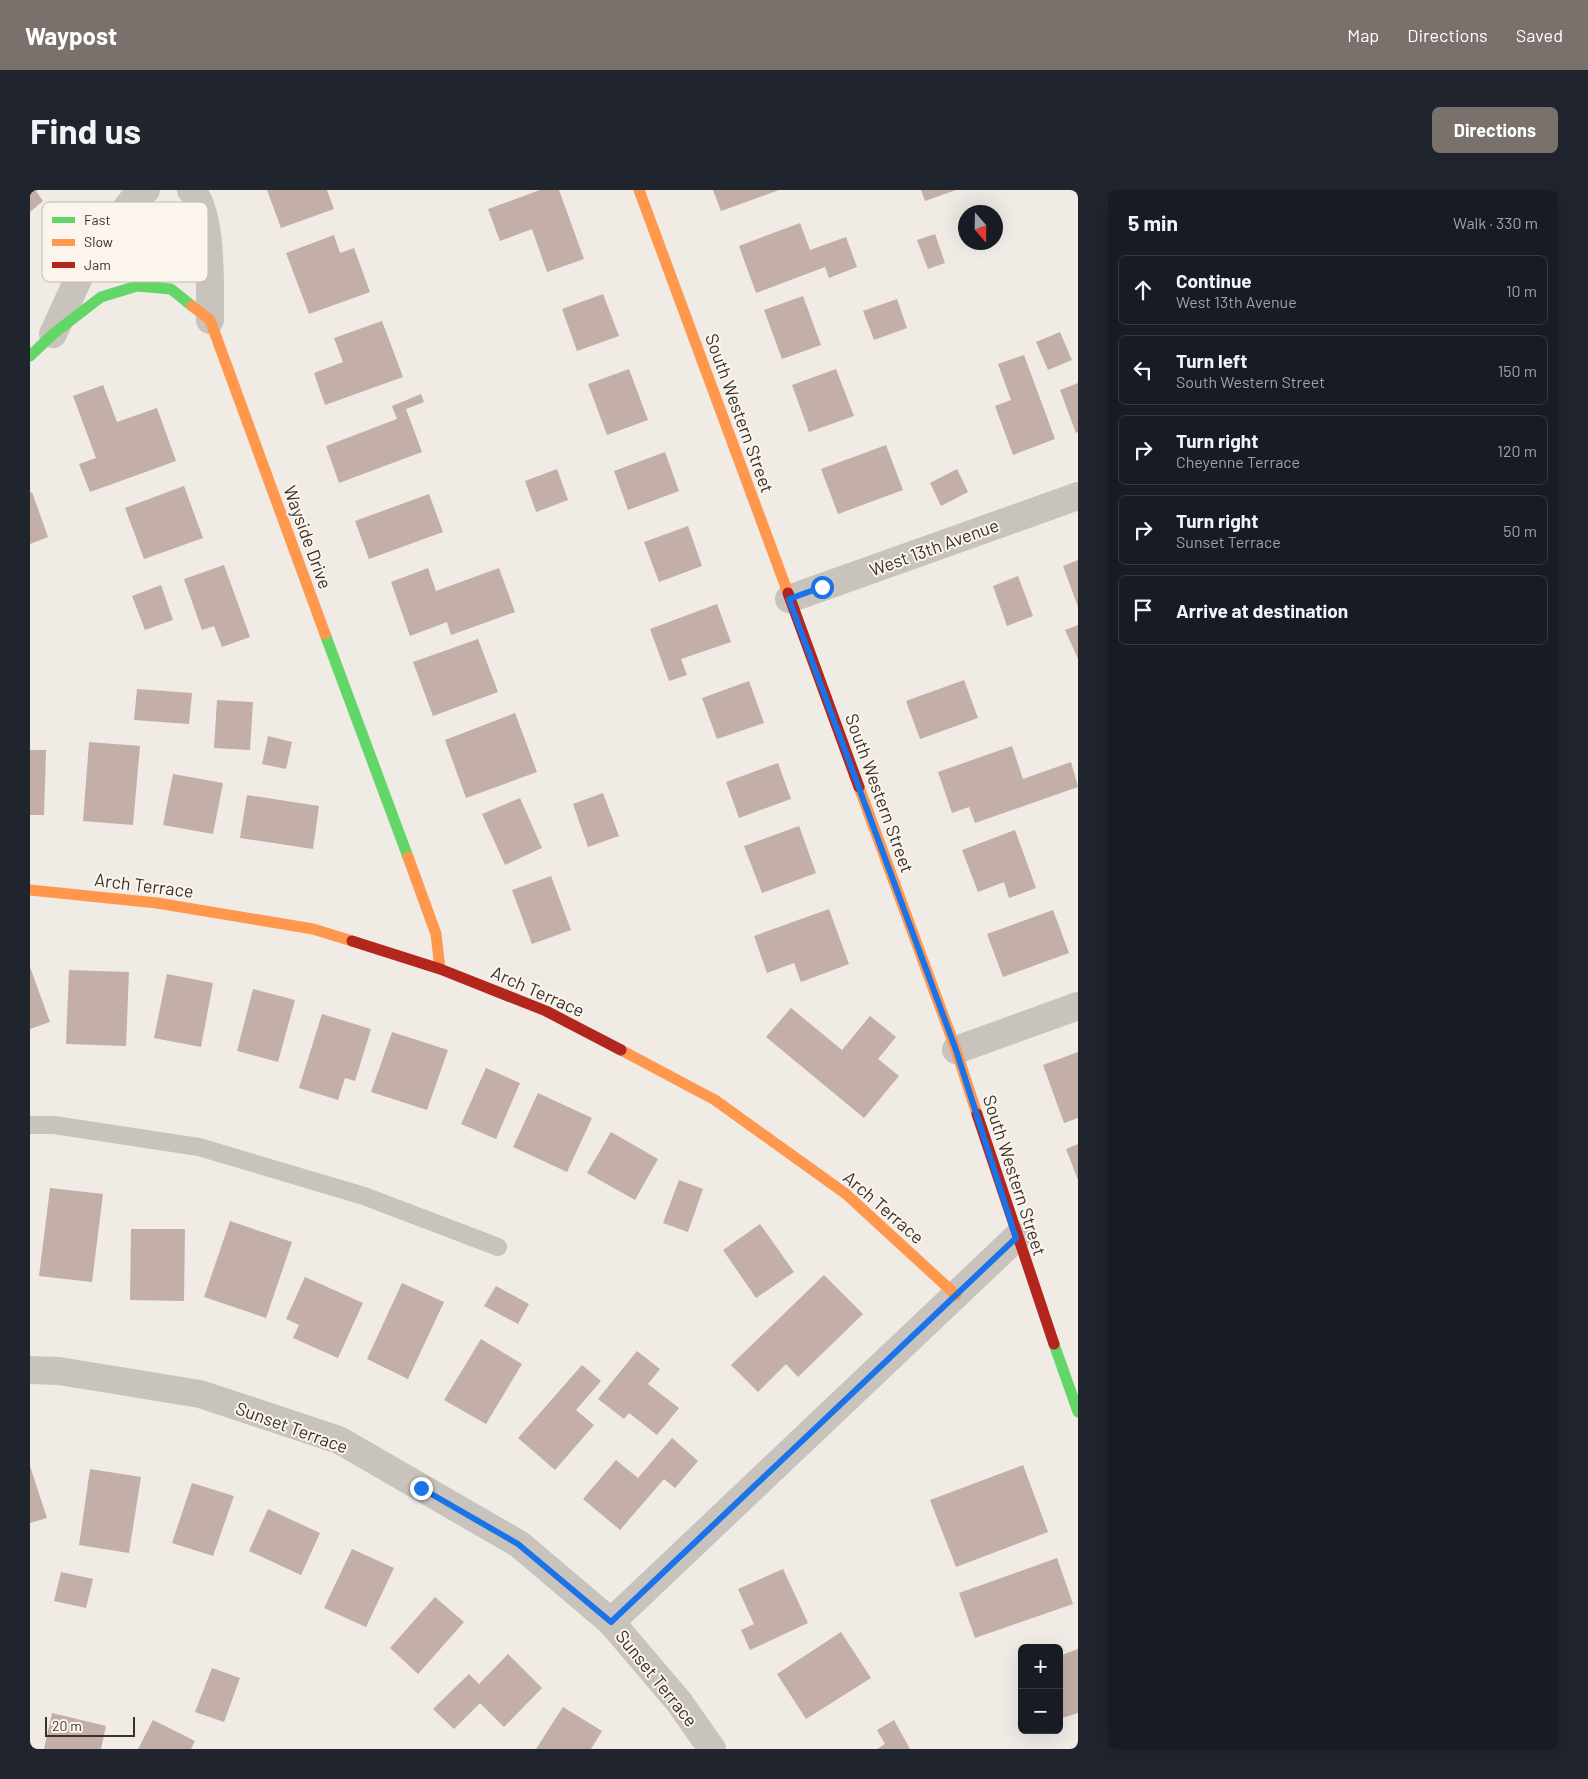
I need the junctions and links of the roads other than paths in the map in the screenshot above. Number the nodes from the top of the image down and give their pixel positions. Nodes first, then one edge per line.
1 (146, 190) edge
2 (191, 190) edge
3 (639, 190) edge
4 (131, 202) edge
5 (199, 202) edge
6 (208, 242) edge
7 (77, 282) edge
8 (210, 320) junction
9 (52, 334) junction
10 (30, 356) edge
11 (1078, 496) edge
12 (789, 599) junction
13 (30, 890) edge
14 (440, 969) junction
15 (1078, 1006) edge
16 (956, 1050) junction
17 (30, 1125) edge
18 (1016, 1238) junction
19 (498, 1246) dead end
20 (956, 1295) junction
21 (30, 1370) edge
22 (1078, 1412) edge
23 (611, 1622) junction
24 (712, 1749) edge

1 - 4 street
2 - 5 street
3 - 12 street, South Western Street
6 - 8 street
7 - 9 street
8 - 9 street
8 - 14 street, Wayside Drive
9 - 10 street
11 - 12 street, West 13th Avenue
12 - 16 street, South Western Street
13 - 14 street, Arch Terrace
14 - 20 street, Arch Terrace
15 - 16 street
16 - 18 street, South Western Street
17 - 19 lane
18 - 20 street
18 - 22 street, South Western Street
20 - 23 street
21 - 23 street, Sunset Terrace
23 - 24 street, Sunset Terrace

